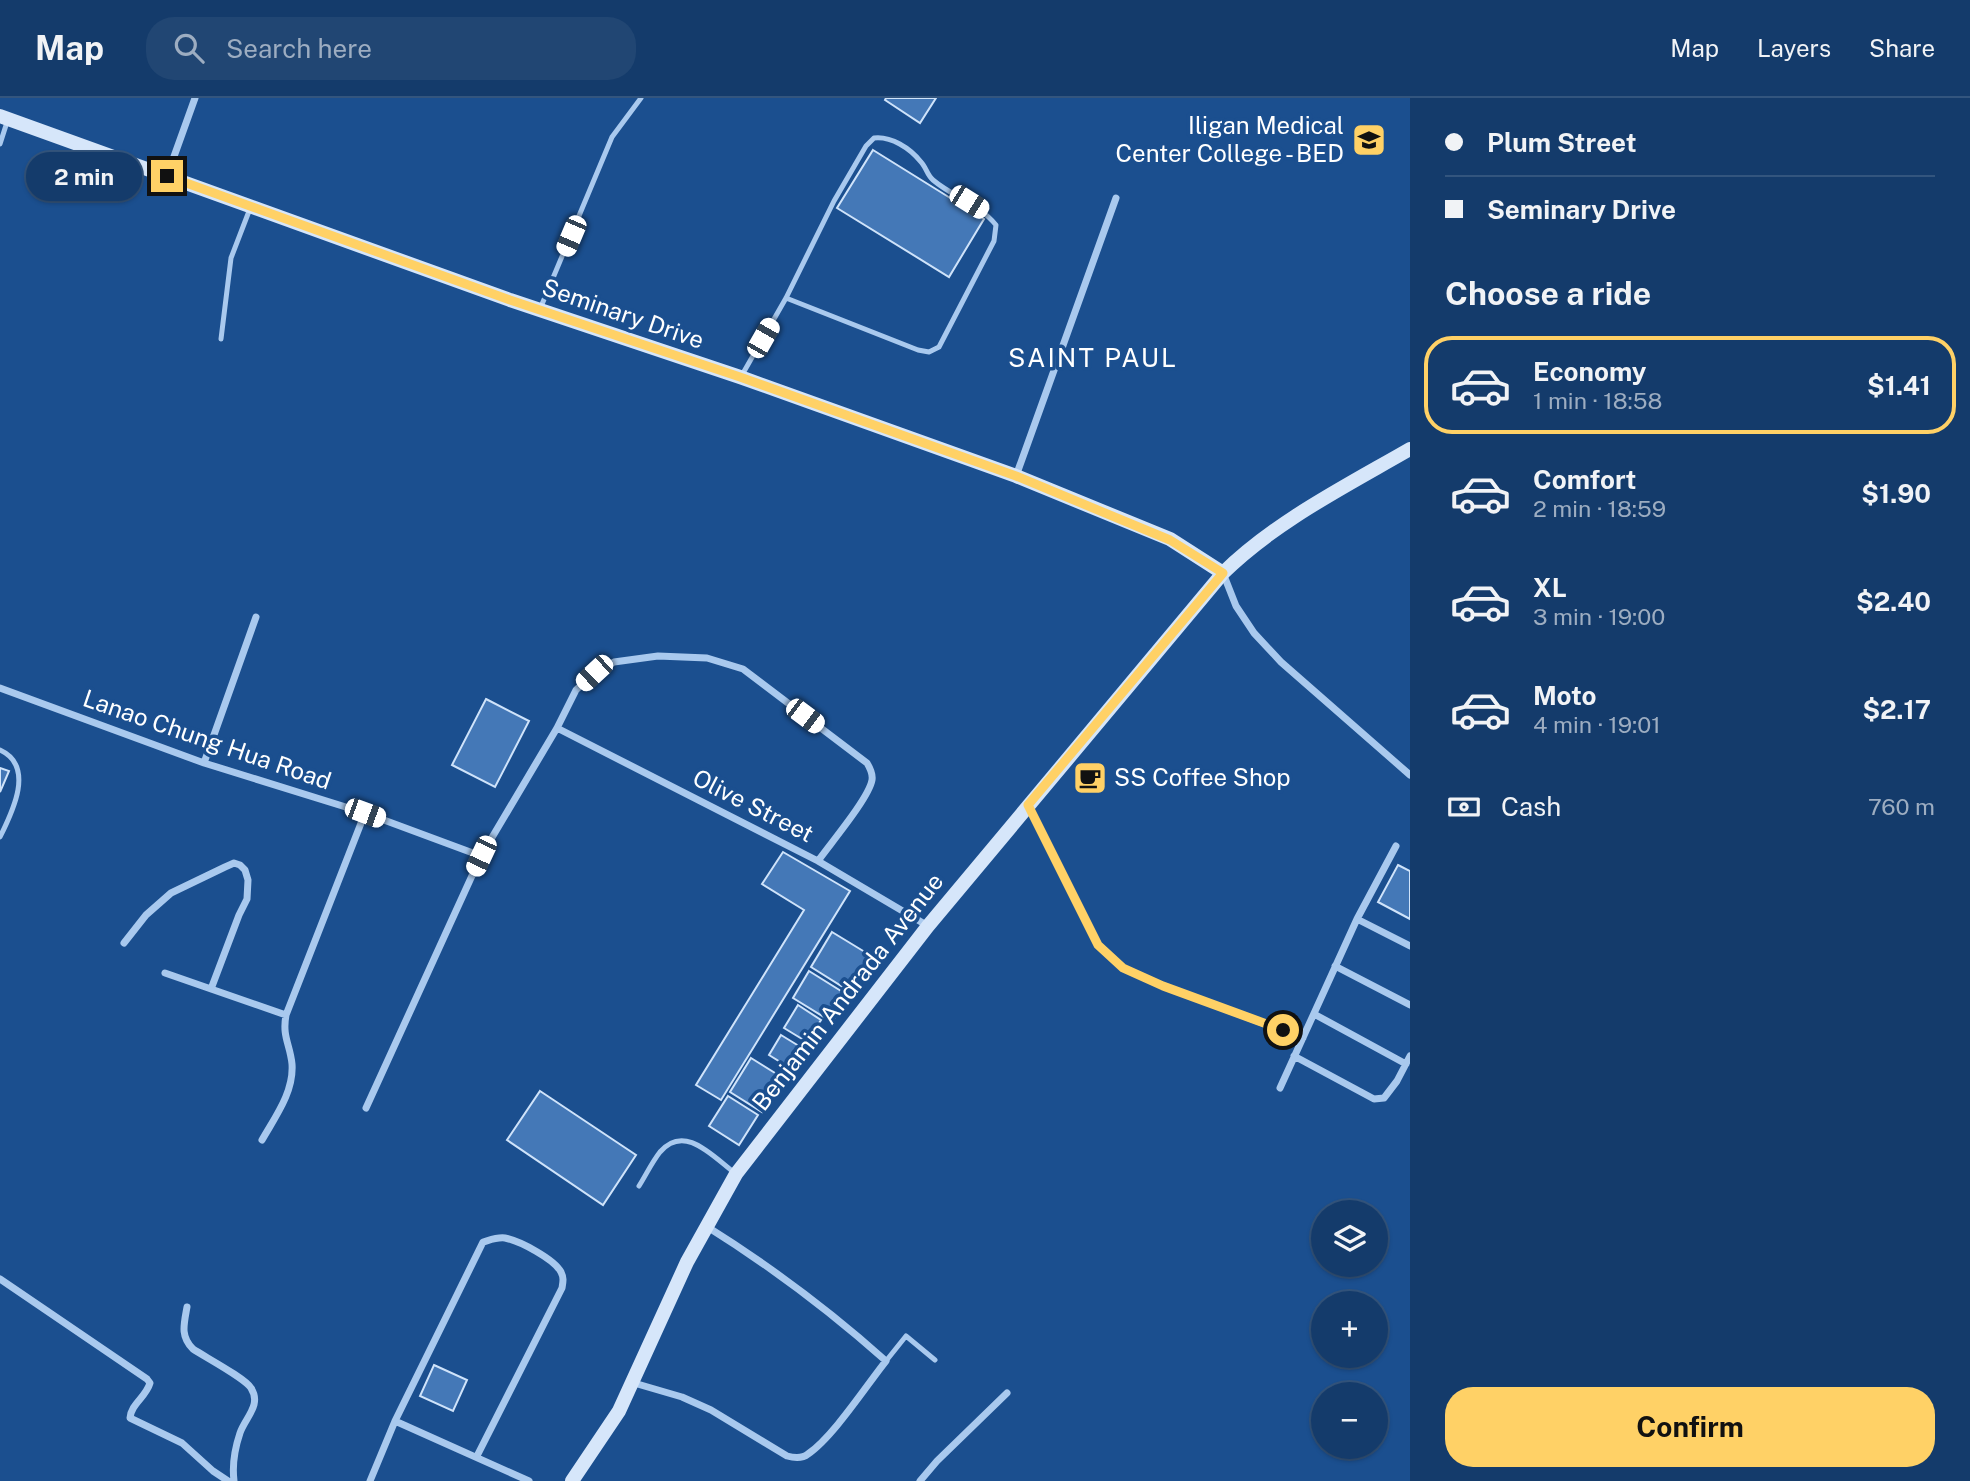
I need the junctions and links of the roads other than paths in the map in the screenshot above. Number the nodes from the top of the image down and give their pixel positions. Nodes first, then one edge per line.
1 (195, 98) edge
2 (641, 98) edge
3 (4, 118) edge
4 (0, 144) edge
5 (167, 176) junction
6 (1116, 198) dead end
7 (251, 206) junction
8 (786, 298) junction
9 (540, 310) junction
10 (221, 339) dead end
11 (740, 377) junction
12 (1410, 449) edge
13 (1016, 476) junction
14 (1223, 573) junction
15 (256, 617) dead end
16 (0, 688) edge
17 (557, 728) junction
18 (0, 750) edge
19 (204, 763) junction
20 (1410, 775) edge
21 (1028, 805) junction
22 (365, 813) junction
23 (0, 837) edge
24 (1395, 846) dead end
25 (481, 856) junction
26 (818, 861) junction
27 (1357, 919) junction
28 (928, 926) junction
29 (124, 943) dead end
30 (1410, 946) edge
31 (1335, 966) junction
32 (165, 973) dead end
33 (211, 989) junction
34 (1410, 1005) edge
35 (1314, 1013) junction
36 (286, 1015) junction
37 (1303, 1038) junction
38 (1294, 1056) junction
39 (1408, 1060) edge
40 (1280, 1088) dead end
41 (366, 1108) dead end
42 (262, 1140) dead end
43 (736, 1174) junction
44 (639, 1186) dead end
45 (706, 1226) junction
46 (0, 1279) edge
47 (187, 1307) dead end
48 (935, 1360) dead end
49 (886, 1361) junction
50 (634, 1383) junction
51 (1007, 1393) dead end
52 (395, 1421) junction
53 (477, 1456) junction
54 (228, 1481) edge
55 (234, 1481) edge
56 (370, 1481) edge
57 (528, 1481) edge
58 (572, 1481) edge
59 (920, 1481) edge

1 - 5 street
2 - 9 lane
3 - 4 lane
3 - 5 street, Seminary Drive
5 - 7 street, Seminary Drive
6 - 13 street
7 - 9 street, Seminary Drive
7 - 10 lane
8 - 8 lane
8 - 11 lane
9 - 11 street, Seminary Drive
11 - 13 street, Seminary Drive
12 - 14 street, Benjamin Andrada Avenue
13 - 14 street, Seminary Drive
14 - 20 street
14 - 21 street, Benjamin Andrada Avenue
15 - 19 street
16 - 19 street, Lanao Chung Hua Road
17 - 25 street
17 - 26 street, Olive Street
17 - 26 street
18 - 23 lane
19 - 22 street, Lanao Chung Hua Road
21 - 28 street, Benjamin Andrada Avenue
21 - 37 street
22 - 25 street, Lanao Chung Hua Road
22 - 36 street
24 - 27 street
25 - 41 street
26 - 28 street, Olive Street
27 - 30 street
27 - 31 street
28 - 43 street, Benjamin Andrada Avenue
29 - 33 street
31 - 34 street
31 - 35 street
32 - 33 street
33 - 36 street
35 - 37 street
35 - 39 street
36 - 42 street
37 - 38 street
38 - 39 street
38 - 40 street
43 - 44 lane
43 - 45 street, Benjamin Andrada Avenue
45 - 49 street
45 - 50 street, Benjamin Andrada Avenue
46 - 54 street
47 - 55 street
48 - 49 lane
49 - 50 street
50 - 58 street, Benjamin Andrada Avenue
51 - 59 street
52 - 53 street
52 - 53 street
52 - 56 street
53 - 57 street

